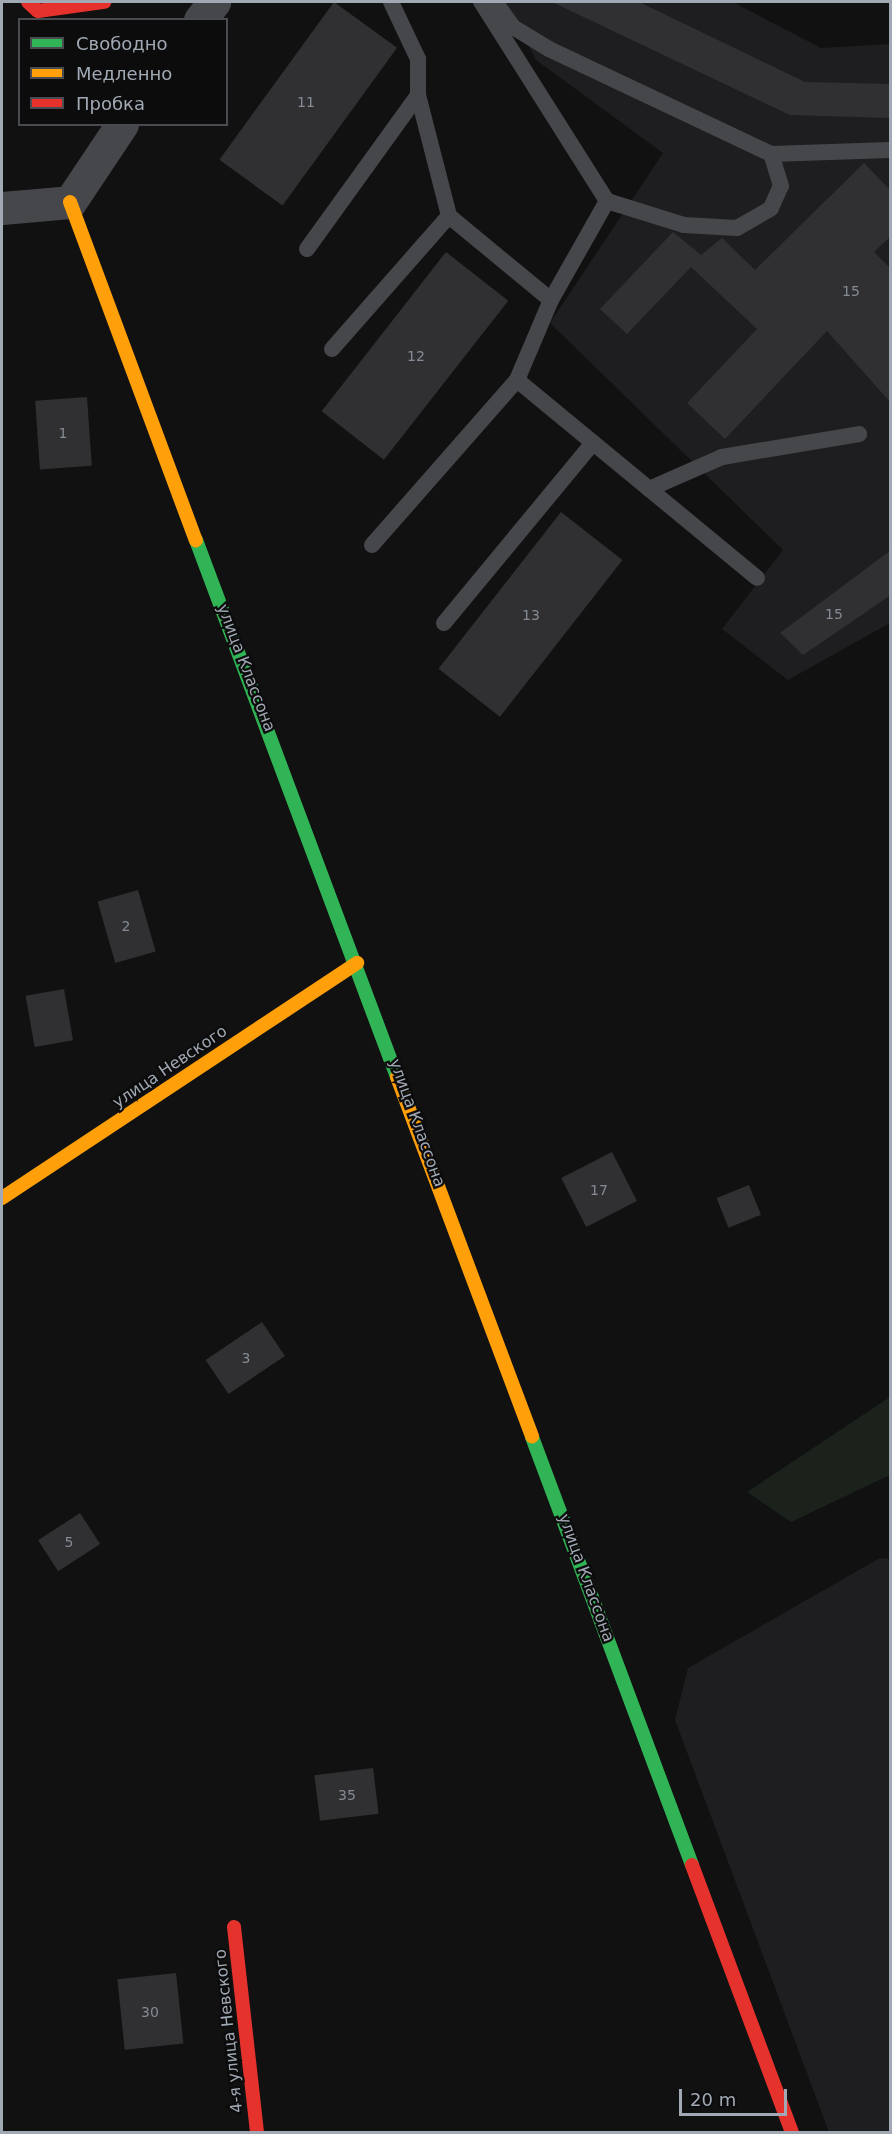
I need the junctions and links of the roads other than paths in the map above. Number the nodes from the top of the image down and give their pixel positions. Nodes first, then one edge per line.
1 (28, 2) edge
2 (104, 2) edge
3 (214, 2) edge
4 (391, 2) edge
5 (481, 2) edge
6 (495, 2) edge
7 (202, 18) edge
8 (418, 95) junction
9 (121, 126) edge
10 (891, 150) edge
11 (771, 154) junction
12 (607, 201) junction
13 (70, 202) junction
14 (2, 208) edge
15 (449, 216) junction
16 (307, 249) dead end
17 (551, 300) junction
18 (332, 349) dead end
19 (517, 380) junction
20 (859, 434) dead end
21 (593, 443) junction
22 (649, 489) junction
23 (372, 545) dead end
24 (757, 578) dead end
25 (444, 622) dead end
26 (357, 963) junction
27 (2, 1198) edge
28 (234, 1927) dead end
29 (257, 2133) edge
30 (792, 2133) edge

1 - 2 street
3 - 7 street
4 - 8 lane
5 - 12 lane
6 - 11 lane
8 - 15 lane
8 - 16 lane
9 - 13 street
10 - 11 lane
11 - 12 lane
12 - 17 lane
13 - 14 street
13 - 26 street, улица Классона
15 - 17 lane
15 - 18 lane
17 - 19 lane
19 - 21 lane
19 - 23 lane
20 - 22 lane
21 - 22 lane
21 - 25 lane
22 - 24 lane
26 - 27 street, улица Невского
26 - 30 street, улица Классона
28 - 29 street, 4-я улица Невского

